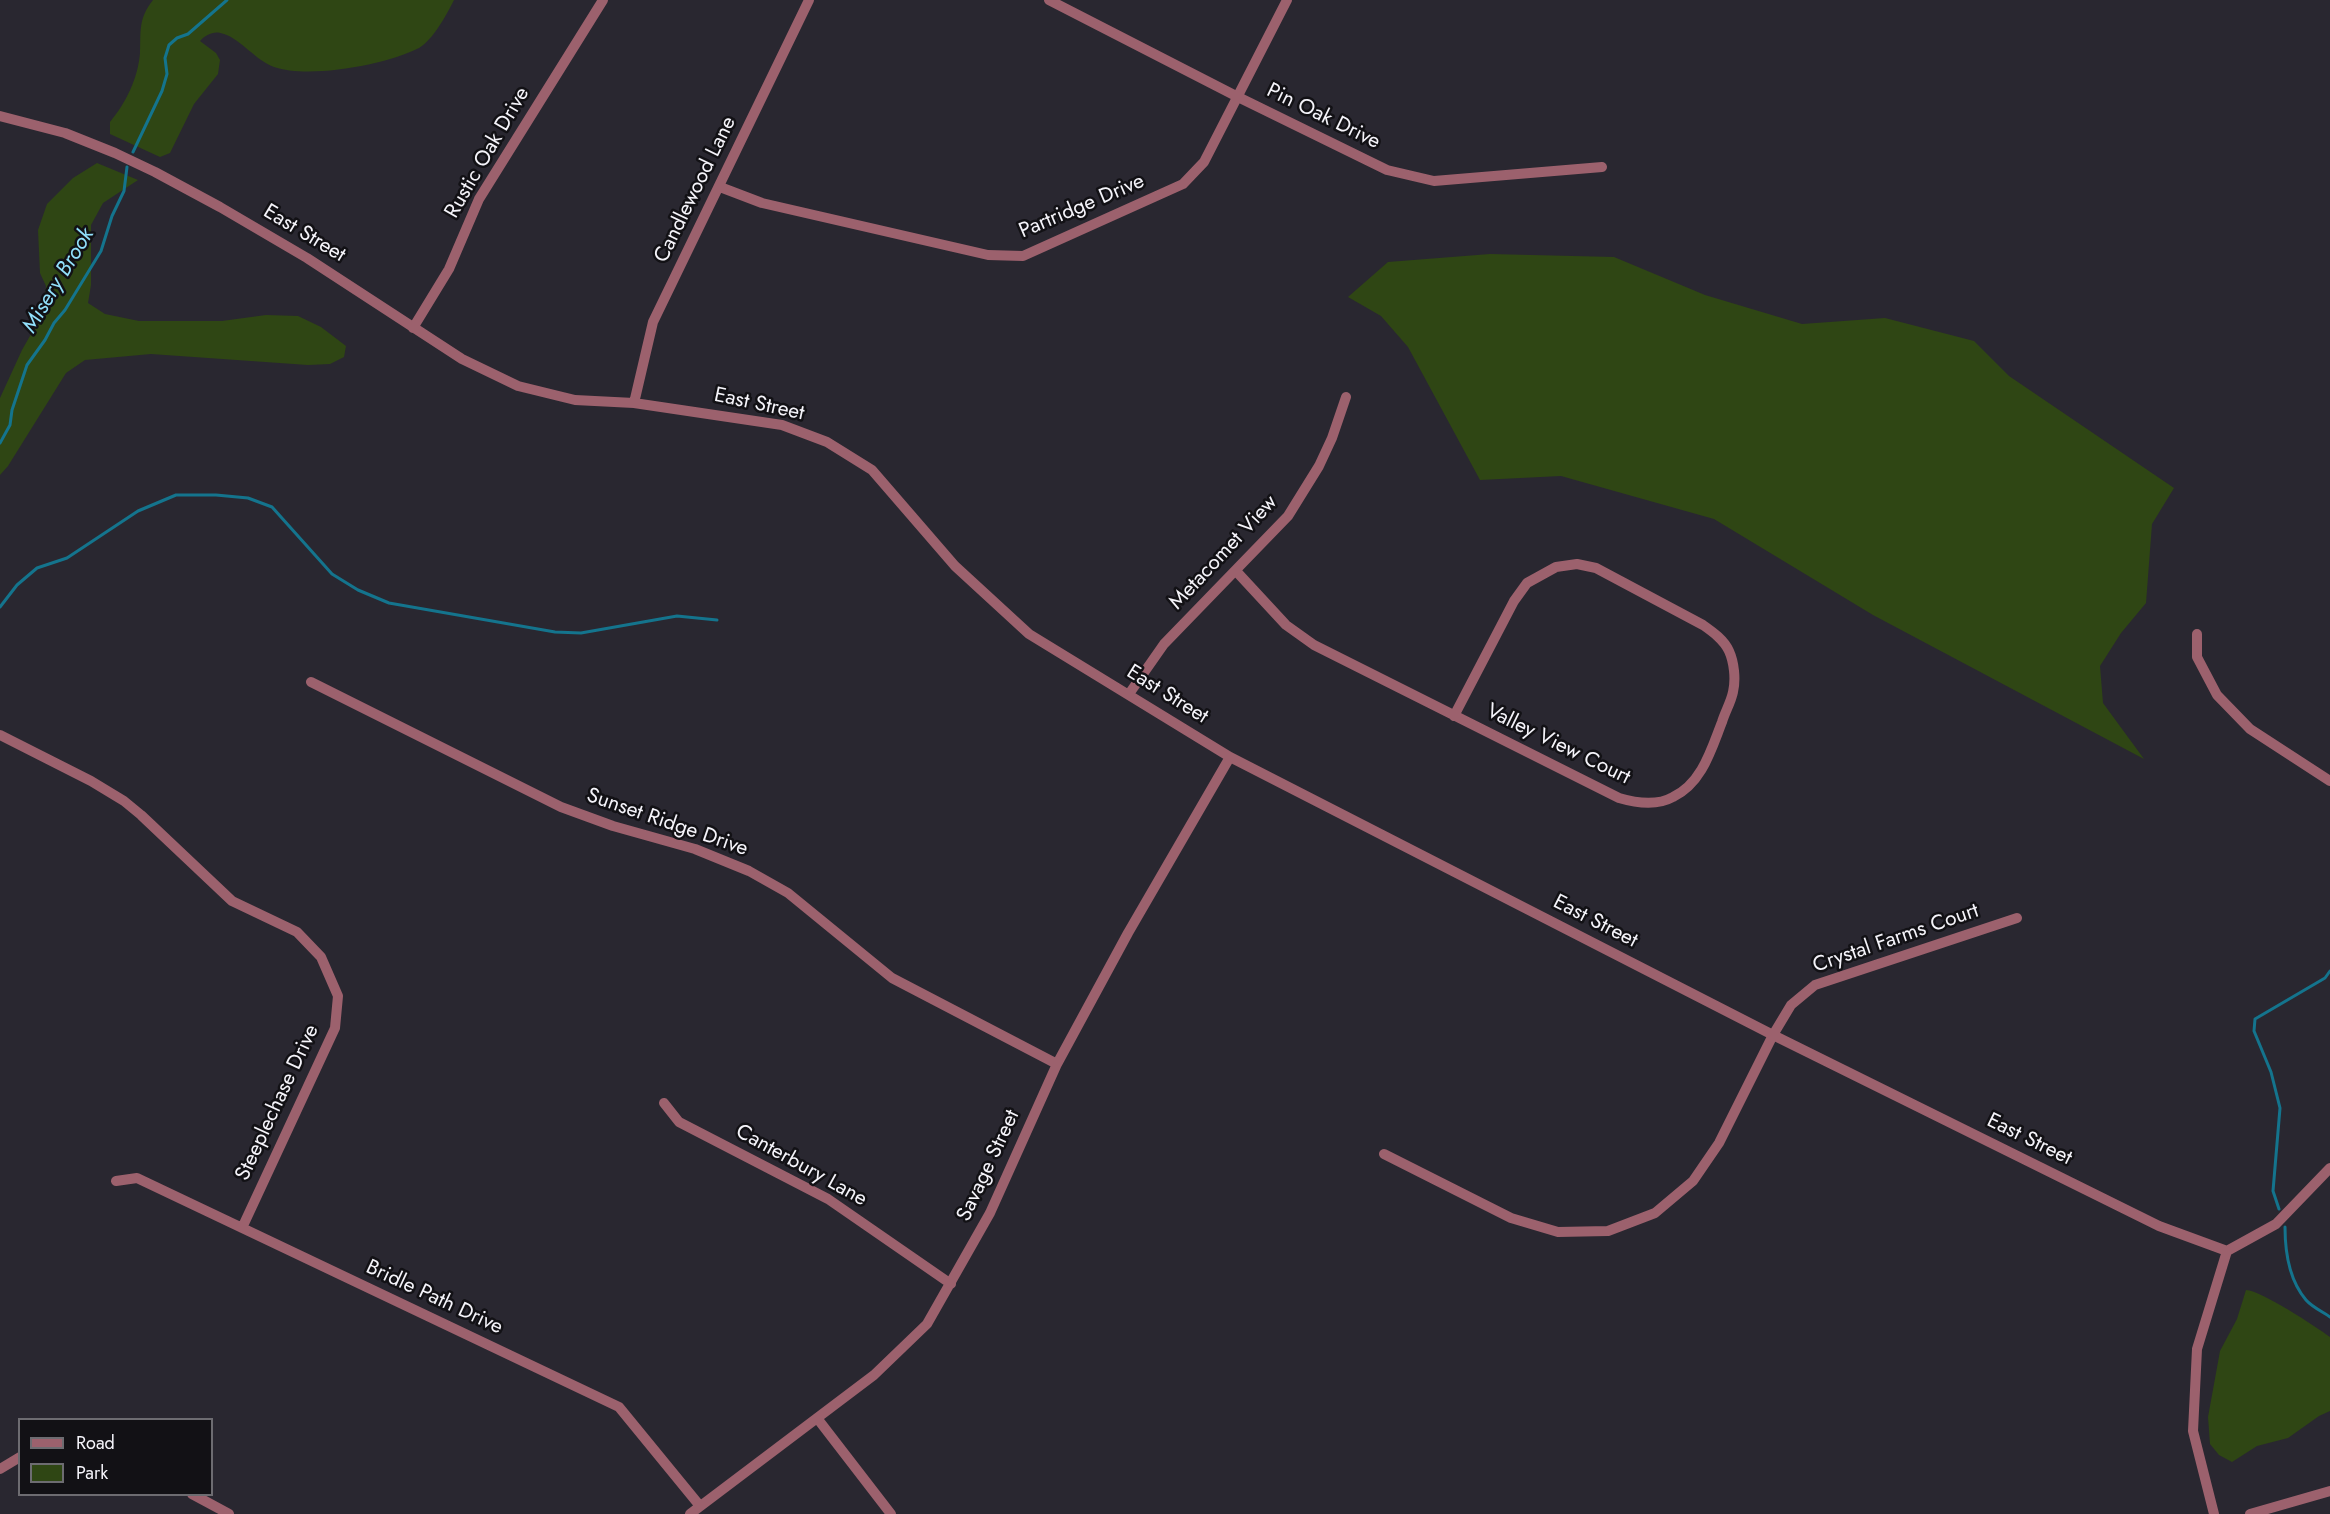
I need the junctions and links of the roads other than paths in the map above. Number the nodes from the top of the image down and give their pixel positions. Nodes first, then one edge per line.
1 (603, 0) edge
2 (809, 0) edge
3 (1049, 0) edge
4 (1287, 0) edge
5 (1238, 97) junction
6 (0, 116) edge
7 (1602, 167) dead end
8 (720, 187) junction
9 (413, 328) junction
10 (1346, 397) dead end
11 (634, 403) junction
12 (1236, 571) junction
13 (2198, 634) dead end
14 (311, 682) dead end
15 (1129, 694) junction
16 (1454, 716) junction
17 (0, 735) edge
18 (1230, 757) junction
19 (2330, 781) edge
20 (2017, 918) dead end
21 (1773, 1035) junction
22 (1057, 1064) junction
23 (664, 1102) dead end
24 (1384, 1154) dead end
25 (2330, 1168) edge
26 (116, 1181) dead end
27 (242, 1228) junction
28 (2227, 1251) junction
29 (951, 1284) junction
30 (817, 1418) junction
31 (18, 1458) edge
32 (0, 1469) edge
33 (2330, 1491) edge
34 (196, 1496) edge
35 (700, 1506) junction
36 (229, 1514) edge
37 (690, 1514) edge
38 (891, 1514) edge
39 (2214, 1514) edge
40 (2250, 1514) edge

1 - 9 street, Rustic Oak Drive
2 - 8 street, Candlewood Lane
3 - 5 street, Pin Oak Drive
4 - 5 street, Partridge Drive
5 - 7 street, Pin Oak Drive
5 - 8 street, Partridge Drive
6 - 9 street, East Street
8 - 11 street, Candlewood Lane
9 - 11 street, East Street
10 - 12 street, Metacomet View
11 - 15 street, East Street
12 - 15 street, Metacomet View
12 - 16 street, Valley View Court
13 - 19 street
14 - 22 street, Sunset Ridge Drive
15 - 18 street, East Street
16 - 16 street, Valley View Court
17 - 27 street, Steeplechase Drive
18 - 21 street, East Street
18 - 22 street, Savage Street
20 - 21 street, Crystal Farms Court
21 - 24 street, Crystal Farms Court
21 - 28 street, East Street
22 - 29 street, Savage Street
23 - 29 street, Canterbury Lane
25 - 28 street
26 - 27 street, Bridle Path Drive
27 - 35 street, Bridle Path Drive
28 - 39 street
29 - 30 street, Savage Street
30 - 35 street, Savage Street
30 - 38 street
31 - 32 street
33 - 40 street
34 - 36 street
35 - 37 street, Savage Street

